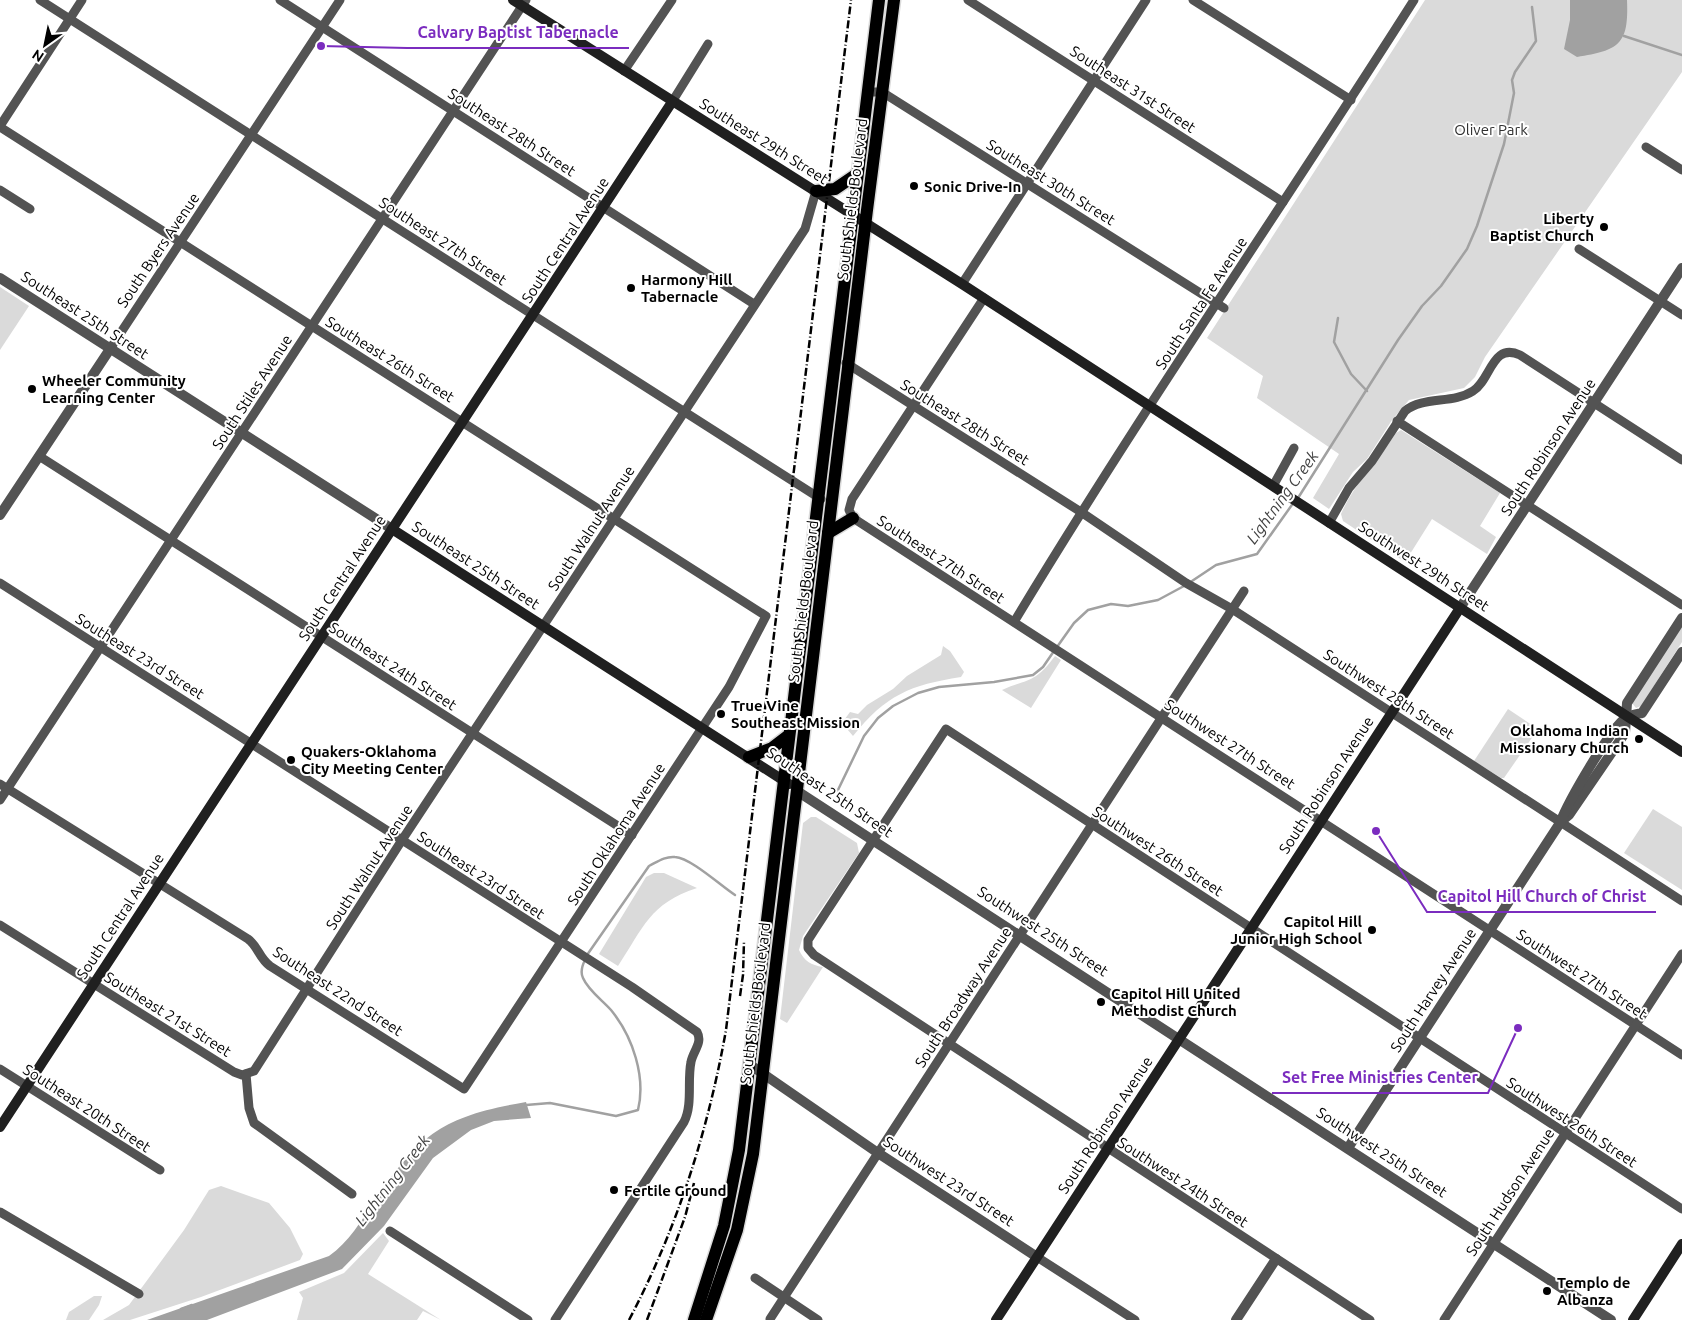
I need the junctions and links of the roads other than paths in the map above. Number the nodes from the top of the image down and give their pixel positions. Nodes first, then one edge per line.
1 (40, 0) edge
2 (82, 0) edge
3 (280, 0) edge
4 (340, 0) edge
5 (672, 0) edge
6 (879, 0) edge
7 (894, 0) edge
8 (968, 0) edge
9 (1146, 0) edge
10 (1193, 0) edge
11 (1414, 0) edge
12 (520, 2) edge
13 (69, 19) junction
14 (322, 27) junction
15 (708, 44) dead end
16 (624, 71) junction
17 (1094, 81) junction
18 (868, 92) junction
19 (882, 92) junction
20 (1351, 100) junction
21 (672, 102) junction
22 (453, 111) junction
23 (0, 127) edge
24 (252, 134) junction
25 (1646, 147) dead end
26 (1682, 170) edge
27 (857, 174) junction
28 (1028, 183) junction
29 (0, 190) edge
30 (816, 191) junction
31 (1283, 202) junction
32 (604, 208) junction
33 (30, 209) dead end
34 (852, 213) junction
35 (382, 218) junction
36 (865, 222) junction
37 (181, 242) junction
38 (1579, 249) dead end
39 (1682, 268) edge
40 (0, 278) edge
41 (962, 284) junction
42 (984, 298) junction
43 (1661, 301) junction
44 (754, 304) junction
45 (1221, 306) junction
46 (533, 314) junction
47 (1682, 315) edge
48 (312, 326) junction
49 (110, 349) junction
50 (834, 356) junction
51 (849, 365) junction
52 (1594, 404) junction
53 (914, 406) junction
54 (1150, 406) junction
55 (685, 411) junction
56 (1397, 421) junction
57 (463, 422) junction
58 (242, 433) junction
59 (1294, 448) dead end
60 (39, 456) junction
61 (1682, 460) edge
62 (1277, 489) junction
63 (818, 497) junction
64 (831, 505) junction
65 (1528, 506) junction
66 (1080, 512) junction
67 (0, 516) edge
68 (614, 518) junction
69 (853, 518) junction
70 (1329, 523) junction
71 (392, 529) junction
72 (828, 533) junction
73 (171, 540) junction
74 (0, 583) edge
75 (1244, 591) dead end
76 (1682, 605) edge
77 (1460, 608) junction
78 (1232, 609) junction
79 (766, 616) joint
80 (1682, 618) edge
81 (1014, 622) junction
82 (543, 626) junction
83 (322, 637) junction
84 (100, 647) junction
85 (799, 649) junction
86 (814, 650) junction
87 (1682, 652) edge
88 (1391, 712) junction
89 (1162, 716) junction
90 (1628, 716) junction
91 (702, 727) junction
92 (472, 733) junction
93 (789, 735) junction
94 (251, 744) junction
95 (1682, 752) edge
96 (749, 757) junction
97 (784, 780) junction
98 (4, 786) edge
99 (797, 791) junction
100 (0, 800) edge
101 (1321, 820) junction
102 (1560, 823) junction
103 (1092, 824) junction
104 (632, 835) junction
105 (402, 840) junction
106 (874, 840) junction
107 (936, 879) joint
108 (159, 883) junction
109 (1682, 901) edge
110 (0, 925) edge
111 (1252, 928) junction
112 (1490, 930) junction
113 (1020, 934) junction
114 (561, 942) junction
115 (1682, 954) edge
116 (94, 984) junction
117 (307, 989) junction
118 (1636, 1024) junction
119 (1180, 1038) junction
120 (1420, 1038) junction
121 (948, 1045) junction
122 (1682, 1055) edge
123 (749, 1064) junction
124 (0, 1069) edge
125 (246, 1074) junction
126 (763, 1074) junction
127 (27, 1085) junction
128 (464, 1089) joint
129 (0, 1127) edge
130 (1564, 1134) junction
131 (1348, 1148) junction
132 (1108, 1149) junction
133 (878, 1153) junction
134 (160, 1170) dead end
135 (352, 1194) dead end
136 (1682, 1209) edge
137 (0, 1212) edge
138 (390, 1231) dead end
139 (1494, 1243) junction
140 (1682, 1244) edge
141 (1037, 1256) junction
142 (1276, 1259) junction
143 (755, 1278) dead end
144 (713, 1286) junction
145 (139, 1294) dead end
146 (783, 1297) junction
147 (770, 1319) edge
148 (528, 1320) edge
149 (555, 1320) edge
150 (694, 1320) edge
151 (706, 1320) edge
152 (818, 1320) edge
153 (996, 1320) edge
154 (1135, 1320) edge
155 (1236, 1320) edge
156 (1370, 1320) edge
157 (1444, 1320) edge
158 (1611, 1320) edge
159 (1633, 1320) edge

1 - 13 street, Southeast 27th Street
2 - 13 street
3 - 14 street, Southeast 28th Street
4 - 14 street, South Byers Avenue
5 - 16 street
6 - 18 main road, South Shields Boulevard
7 - 19 main road, South Shields Boulevard
8 - 17 street, Southeast 31st Street
9 - 17 street
10 - 20 street
11 - 20 street, South Santa Fe Avenue
12 - 16 main road, Southeast 29th Street
12 - 22 street, South Stiles Avenue
13 - 23 street
13 - 24 street, Southeast 27th Street
14 - 22 street, Southeast 28th Street
14 - 24 street, South Byers Avenue
15 - 21 street, South Central Avenue
16 - 21 main road, Southeast 29th Street
17 - 28 street
17 - 31 street, Southeast 31st Street
18 - 19 street
18 - 27 main road, South Shields Boulevard
19 - 28 street, Southeast 30th Street
19 - 36 main road, South Shields Boulevard
20 - 31 street, South Santa Fe Avenue
21 - 30 main road, Southeast 29th Street
21 - 32 main road, South Central Avenue
22 - 32 street, Southeast 28th Street
22 - 35 street, South Stiles Avenue
23 - 37 street, Southeast 26th Street
24 - 35 street, Southeast 27th Street
24 - 37 street, South Byers Avenue
25 - 26 street
27 - 30 main road
27 - 34 main road, South Shields Boulevard
28 - 41 street
28 - 45 street, Southeast 30th Street
29 - 33 street
30 - 34 main road, Southeast 29th Street
30 - 44 street, South Walnut Avenue
31 - 45 street, South Santa Fe Avenue
32 - 44 street, Southeast 28th Street
32 - 46 main road, South Central Avenue
34 - 36 main road, Southeast 29th Street
34 - 50 main road, South Shields Boulevard
35 - 46 street, Southeast 27th Street
35 - 48 street, South Stiles Avenue
36 - 41 main road, Southeast 29th Street
36 - 51 main road, South Shields Boulevard
37 - 48 street, Southeast 26th Street
37 - 49 street, South Byers Avenue
38 - 43 street
39 - 43 street, South Robinson Avenue
40 - 49 street, Southeast 25th Street
41 - 42 main road, Southeast 29th Street
42 - 53 street
42 - 54 main road, Southeast 29th Street
43 - 47 street
43 - 52 street, South Robinson Avenue
44 - 55 street, South Walnut Avenue
45 - 54 street, South Santa Fe Avenue
46 - 55 street, Southeast 27th Street
46 - 57 main road, South Central Avenue
48 - 57 street, Southeast 26th Street
48 - 58 street, South Stiles Avenue
49 - 58 street, Southeast 25th Street
49 - 60 street, South Byers Avenue
50 - 51 street, Southeast 28th Street
50 - 63 main road, South Shields Boulevard
51 - 53 street, Southeast 28th Street
51 - 64 main road, South Shields Boulevard
52 - 56 street
52 - 61 street
52 - 65 street, South Robinson Avenue
53 - 66 street, Southeast 28th Street
53 - 69 street
54 - 62 main road, Southwest 29th Street
54 - 66 street, South Santa Fe Avenue
55 - 63 street, Southeast 27th Street
55 - 68 street, South Walnut Avenue
56 - 65 street
56 - 70 street
57 - 68 street, Southeast 26th Street
57 - 71 main road, South Central Avenue
58 - 71 street, Southeast 25th Street
58 - 73 street, South Stiles Avenue
59 - 62 street
60 - 67 street, South Byers Avenue
60 - 73 street, Southeast 24th Street
62 - 70 main road, Southwest 29th Street
63 - 64 street, Southeast 27th Street
63 - 85 main road, South Shields Boulevard
64 - 72 main road, South Shields Boulevard
65 - 76 street
65 - 77 street, South Robinson Avenue
66 - 78 street, Southwest 28th Street
66 - 81 street, South Santa Fe Avenue
68 - 79 street, Southeast 26th Street
68 - 82 street, South Walnut Avenue
69 - 72 main road
69 - 81 street, Southeast 27th Street
70 - 77 main road, Southwest 29th Street
71 - 82 main road, Southeast 25th Street
71 - 83 main road, South Central Avenue
72 - 86 main road, South Shields Boulevard
73 - 83 street, Southeast 24th Street
73 - 84 street, South Stiles Avenue
74 - 84 street, Southeast 23rd Street
75 - 78 street, South Broadway Avenue
77 - 88 main road, South Robinson Avenue
77 - 90 main road, Southwest 29th Street
78 - 88 street, Southwest 28th Street
78 - 89 street, South Broadway Avenue
79 - 91 street, South Oklahoma Avenue
80 - 90 street, South Harvey Avenue
81 - 89 street, Southwest 27th Street
82 - 91 main road, Southeast 25th Street
82 - 92 street, South Walnut Avenue
83 - 92 street, Southeast 24th Street
83 - 94 main road, South Central Avenue
84 - 94 street, Southeast 23rd Street
84 - 98 street, South Stiles Avenue
85 - 86 main road
85 - 93 main road, South Shields Boulevard
86 - 99 main road, South Shields Boulevard
87 - 90 street
88 - 101 main road, South Robinson Avenue
88 - 102 street, Southwest 28th Street
89 - 101 street, Southwest 27th Street
89 - 103 street, South Broadway Avenue
90 - 95 main road, Southwest 29th Street
90 - 102 street, South Harvey Avenue
91 - 96 main road, Southeast 25th Street
91 - 104 street, South Oklahoma Avenue
92 - 104 street, Southeast 24th Street
92 - 105 street, South Walnut Avenue
93 - 96 main road
93 - 97 main road, South Shields Boulevard
94 - 105 street, Southeast 23rd Street
94 - 108 main road, South Central Avenue
96 - 97 main road, Southeast 25th Street
97 - 99 main road, Southeast 25th Street
97 - 123 main road, South Shields Boulevard
98 - 100 street, South Stiles Avenue
98 - 108 street, Southeast 22nd Street
99 - 106 street, Southeast 25th Street
99 - 126 main road, South Shields Boulevard
101 - 111 main road, South Robinson Avenue
101 - 112 street, Southwest 27th Street
102 - 109 street, Southwest 28th Street
102 - 112 street, South Harvey Avenue
103 - 106 street, Southwest 26th Street
103 - 111 street, Southwest 26th Street
103 - 113 street, South Broadway Avenue
104 - 114 street, South Oklahoma Avenue
105 - 114 street, Southeast 23rd Street
105 - 117 street, South Walnut Avenue
106 - 107 street, Southeast 25th Street
106 - 121 street, Southwest 24th Street
107 - 113 street, Southwest 25th Street
108 - 116 main road, South Central Avenue
108 - 117 street, Southeast 22nd Street
110 - 116 street, Southeast 21st Street
111 - 119 main road, South Robinson Avenue
111 - 120 street, Southwest 26th Street
112 - 118 street, Southwest 27th Street
112 - 120 street, South Harvey Avenue
113 - 119 street, Southwest 25th Street
113 - 121 street, South Broadway Avenue
114 - 128 street, South Oklahoma Avenue
114 - 149 street, Southeast 23rd Street
115 - 118 street, South Hudson Avenue
116 - 125 street, Southeast 21st Street
116 - 127 main road, South Central Avenue
117 - 125 street, South Walnut Avenue
117 - 128 street, Southeast 22nd Street
118 - 122 street, Southwest 27th Street
118 - 130 street, South Hudson Avenue
119 - 131 street, Southwest 25th Street
119 - 132 main road, South Robinson Avenue
120 - 130 street, Southwest 26th Street
120 - 131 street, South Harvey Avenue
121 - 132 street, Southwest 24th Street
121 - 133 street, South Broadway Avenue
123 - 126 street, Southwest 23rd Street
123 - 144 main road, South Shields Boulevard
124 - 127 street, Southeast 20th Street
125 - 135 street
126 - 133 street, Southwest 23rd Street
126 - 144 main road, South Shields Boulevard
127 - 129 main road, South Central Avenue
127 - 134 street, Southeast 20th Street
130 - 136 street, Southwest 26th Street
130 - 139 street, South Hudson Avenue
131 - 139 street, Southwest 25th Street
132 - 141 main road, South Robinson Avenue
132 - 142 street, Southwest 24th Street
133 - 141 street, Southwest 23rd Street
133 - 146 street, South Broadway Avenue
137 - 145 street
138 - 148 street
139 - 157 street, South Hudson Avenue
139 - 158 street, Southwest 25th Street
140 - 159 main road
141 - 153 main road, South Robinson Avenue
141 - 154 street, Southwest 23rd Street
142 - 155 street
142 - 156 street, Southwest 24th Street
143 - 146 street
144 - 150 main road, South Shields Boulevard
144 - 151 main road, South Shields Boulevard
146 - 147 street, South Broadway Avenue
146 - 152 street

